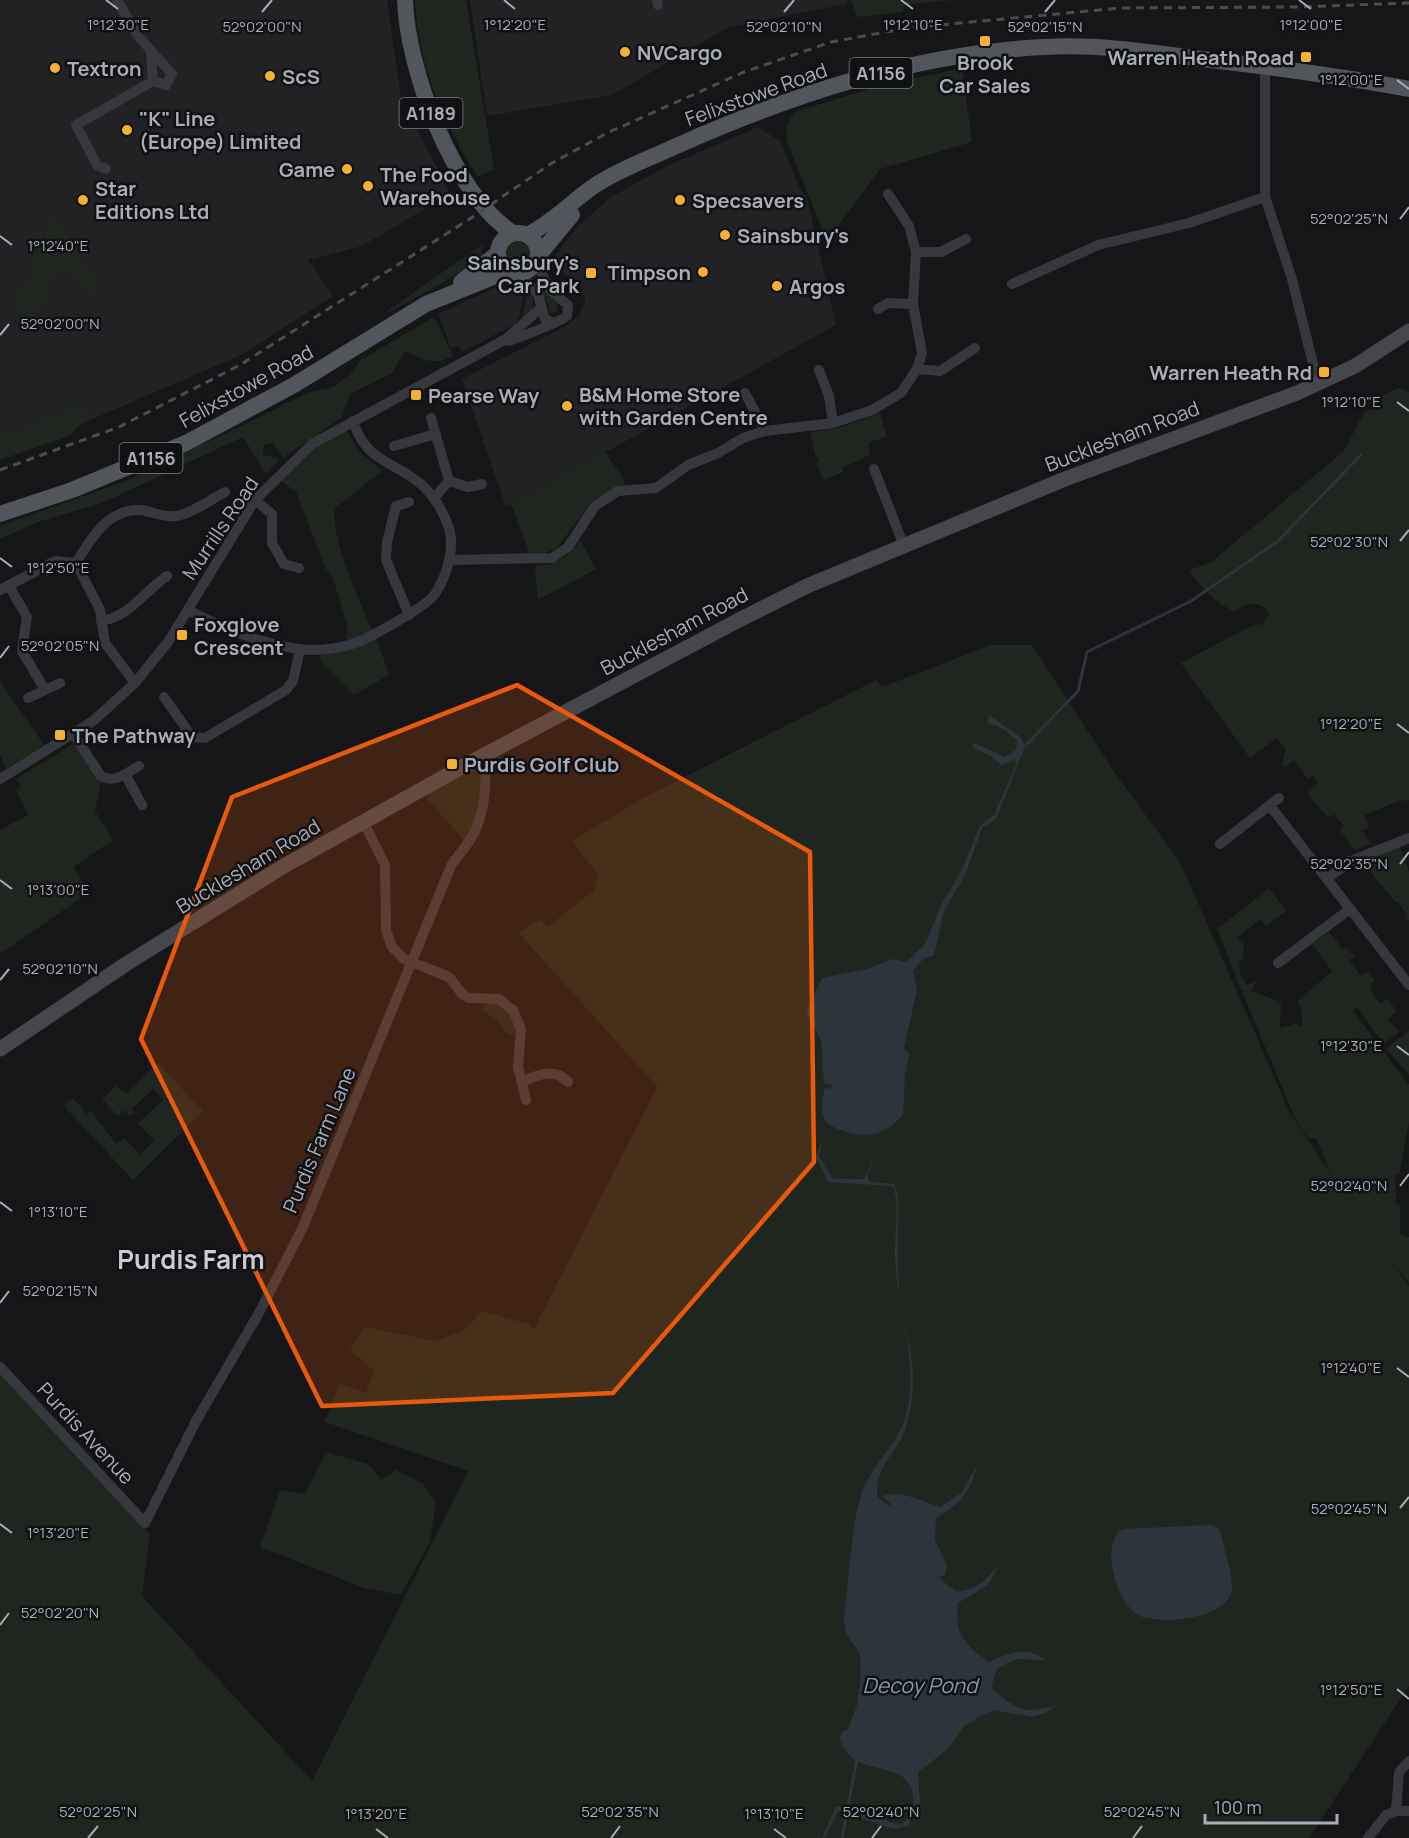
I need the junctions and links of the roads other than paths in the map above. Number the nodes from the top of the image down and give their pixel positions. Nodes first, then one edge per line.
1 (117, 0) edge
2 (405, 0) edge
3 (151, 54) junction
4 (1265, 66) junction
5 (153, 81) junction
6 (1409, 88) edge
7 (653, 157) junction
8 (106, 169) dead end
9 (596, 185) junction
10 (888, 194) dead end
11 (1265, 197) junction
12 (479, 199) junction
13 (490, 213) junction
14 (520, 234) junction
15 (966, 239) dead end
16 (497, 252) junction
17 (916, 252) junction
18 (537, 259) junction
19 (514, 272) junction
20 (1012, 284) dead end
21 (435, 299) junction
22 (914, 304) junction
23 (541, 308) junction
24 (878, 309) dead end
25 (553, 323) junction
26 (1409, 331) edge
27 (506, 339) junction
28 (975, 348) dead end
29 (917, 369) junction
30 (819, 370) dead end
31 (1317, 384) junction
32 (745, 393) dead end
33 (430, 418) dead end
34 (353, 421) junction
35 (832, 423) junction
36 (765, 431) junction
37 (436, 434) junction
38 (394, 446) dead end
39 (873, 469) dead end
40 (449, 481) junction
41 (482, 484) dead end
42 (225, 492) dead end
43 (434, 498) junction
44 (255, 500) junction
45 (409, 502) dead end
46 (0, 514) edge
47 (904, 546) junction
48 (450, 560) junction
49 (76, 563) junction
50 (299, 568) dead end
51 (167, 576) dead end
52 (4, 588) edge
53 (188, 610) junction
54 (409, 615) junction
55 (101, 621) junction
56 (300, 650) junction
57 (60, 682) dead end
58 (135, 683) junction
59 (45, 690) junction
60 (164, 697) dead end
61 (28, 699) dead end
62 (74, 735) junction
63 (483, 756) junction
64 (139, 766) dead end
65 (125, 774) junction
66 (0, 779) edge
67 (142, 806) dead end
68 (364, 823) junction
69 (1409, 838) edge
70 (1220, 844) dead end
71 (1328, 878) junction
72 (1350, 909) junction
73 (413, 963) junction
74 (1278, 963) dead end
75 (1409, 985) edge
76 (0, 1049) edge
77 (522, 1082) junction
78 (568, 1082) dead end
79 (526, 1100) dead end
80 (0, 1367) edge
81 (145, 1523) joint
82 (1409, 1761) edge
83 (1396, 1811) junction
84 (1409, 1811) edge
85 (1368, 1838) edge

1 - 3 street
2 - 12 main road, A1189
3 - 5 street
3 - 5 street
4 - 6 main road, Felixstowe Road / A1156
4 - 7 main road, Felixstowe Road / A1156
4 - 11 street
5 - 8 street
7 - 9 main road, Felixstowe Road / A1156
7 - 18 main road, Felixstowe Road / A1156
9 - 13 main road
9 - 14 main road, Felixstowe Road / A1156
10 - 17 street
11 - 20 street
11 - 31 street
12 - 13 main road, A1189
12 - 16 main road, A1189
13 - 14 main road, A1189
14 - 16 main road
14 - 18 main road
15 - 17 street
16 - 19 main road
16 - 21 main road, Felixstowe Road / A1156
17 - 22 street
18 - 19 main road
18 - 25 street
19 - 21 main road, Felixstowe Road / A1156
19 - 23 street
21 - 46 main road, Felixstowe Road / A1156
22 - 24 street
22 - 29 street
23 - 25 street
23 - 27 street, Murrills Road
25 - 27 street, Murrills Road
26 - 31 street, Bucklesham Road
27 - 34 street, Murrills Road
28 - 29 street
29 - 35 street
30 - 35 street
31 - 47 street, Bucklesham Road
32 - 36 street
33 - 37 street
34 - 43 street
34 - 44 street, Murrills Road
35 - 36 street
36 - 48 street
37 - 38 street
37 - 40 street
39 - 47 street
40 - 41 street
40 - 43 street
42 - 49 street
43 - 48 street
44 - 50 street
44 - 53 street, Murrills Road
45 - 54 street
47 - 63 street, Bucklesham Road
48 - 54 street
49 - 52 street
49 - 55 street
51 - 55 street
52 - 59 street
53 - 56 street
53 - 58 street, Murrills Road
54 - 56 street
55 - 58 street
56 - 60 street
57 - 59 street
58 - 62 street, Murrills Road
59 - 61 street
62 - 65 street
62 - 66 street, Murrills Road
63 - 68 street, Bucklesham Road
63 - 73 street, Purdis Farm Lane
64 - 65 street
65 - 67 street
68 - 73 street
68 - 76 street, Bucklesham Road
69 - 71 street
70 - 71 street
71 - 72 street
72 - 74 street
72 - 75 street
73 - 77 street
73 - 81 street, Purdis Farm Lane
77 - 78 street
77 - 79 street
80 - 81 street, Purdis Avenue
82 - 83 street
83 - 84 street
83 - 85 street

